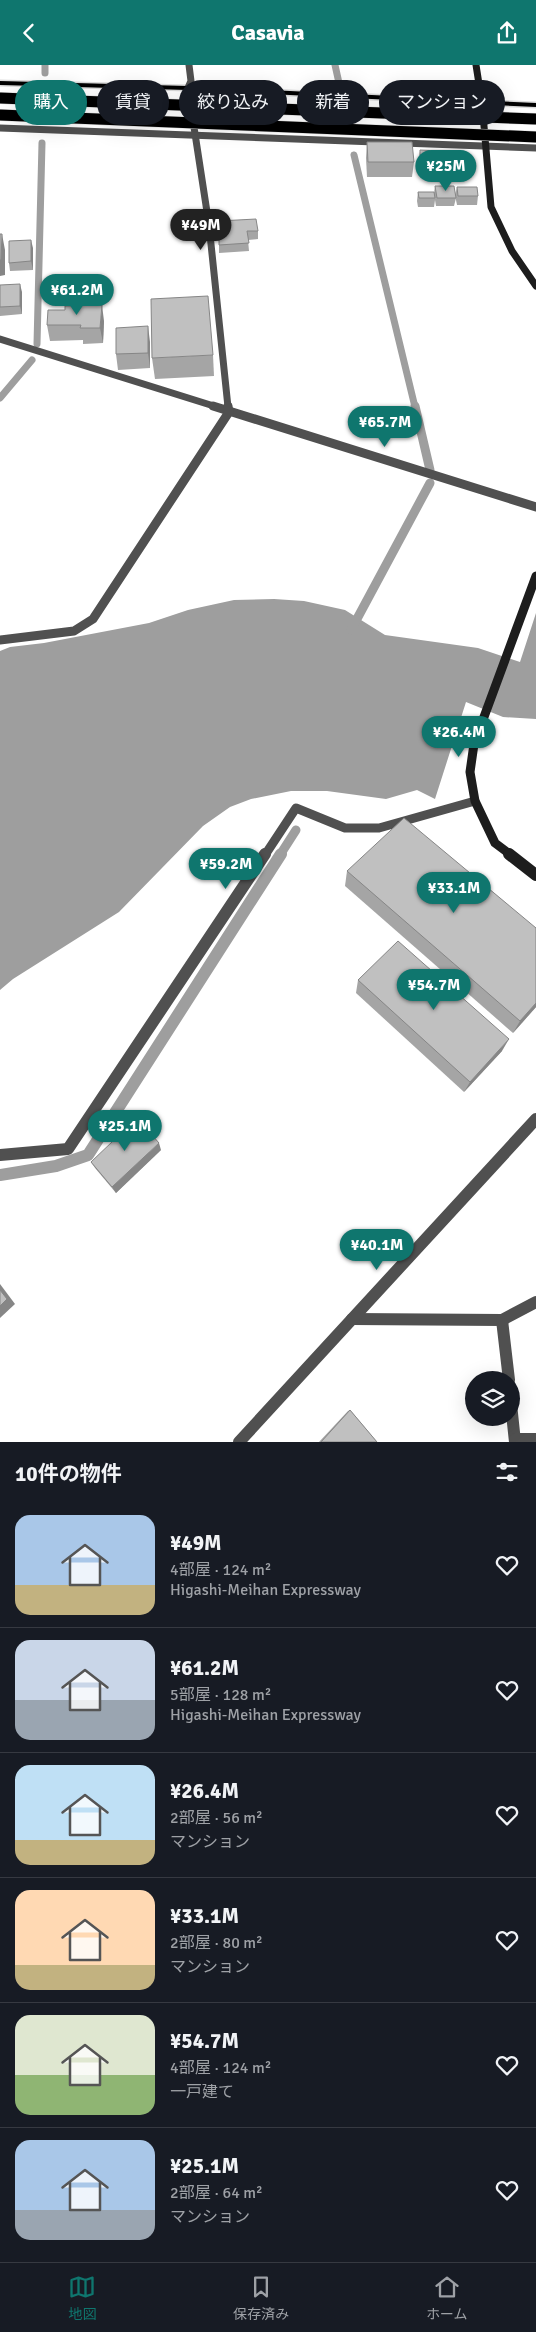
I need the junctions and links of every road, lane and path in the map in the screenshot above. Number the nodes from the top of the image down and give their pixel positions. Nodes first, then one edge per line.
1 (189, 65) edge
2 (476, 65) edge
3 (191, 80) edge
4 (478, 80) edge
5 (0, 83) edge
6 (179, 88) edge
7 (287, 93) edge
8 (0, 98) edge
9 (379, 98) edge
10 (505, 104) edge
11 (536, 105) edge
12 (0, 115) edge
13 (536, 119) edge
14 (193, 125) edge
15 (484, 125) edge
16 (0, 128) edge
17 (195, 137) junction
18 (536, 137) edge
19 (485, 145) junction
20 (536, 148) edge
21 (536, 286) edge
22 (0, 339) edge
23 (228, 412) junction
24 (536, 507) edge
25 (536, 576) edge
26 (0, 640) edge
27 (475, 801) junction
28 (536, 875) edge
29 (536, 1119) edge
30 (0, 1155) edge
31 (536, 1301) edge
32 (352, 1319) junction
33 (502, 1320) junction
34 (508, 1371) edge
35 (513, 1426) edge
36 (536, 1439) edge
37 (515, 1441) edge
38 (239, 1442) edge

1 - 3 street
2 - 4 street
5 - 6 main road
7 - 9 main road
8 - 13 highway, bridge
10 - 11 main road
12 - 18 highway, bridge
14 - 17 street
15 - 19 street
16 - 17 street
17 - 19 street
17 - 23 street
19 - 20 street
19 - 21 street
22 - 23 street
23 - 24 street
23 - 26 street
25 - 27 street
27 - 28 street
27 - 30 street
29 - 32 street
31 - 33 street
32 - 33 street
32 - 38 street
33 - 34 street
35 - 37 street
36 - 37 street

